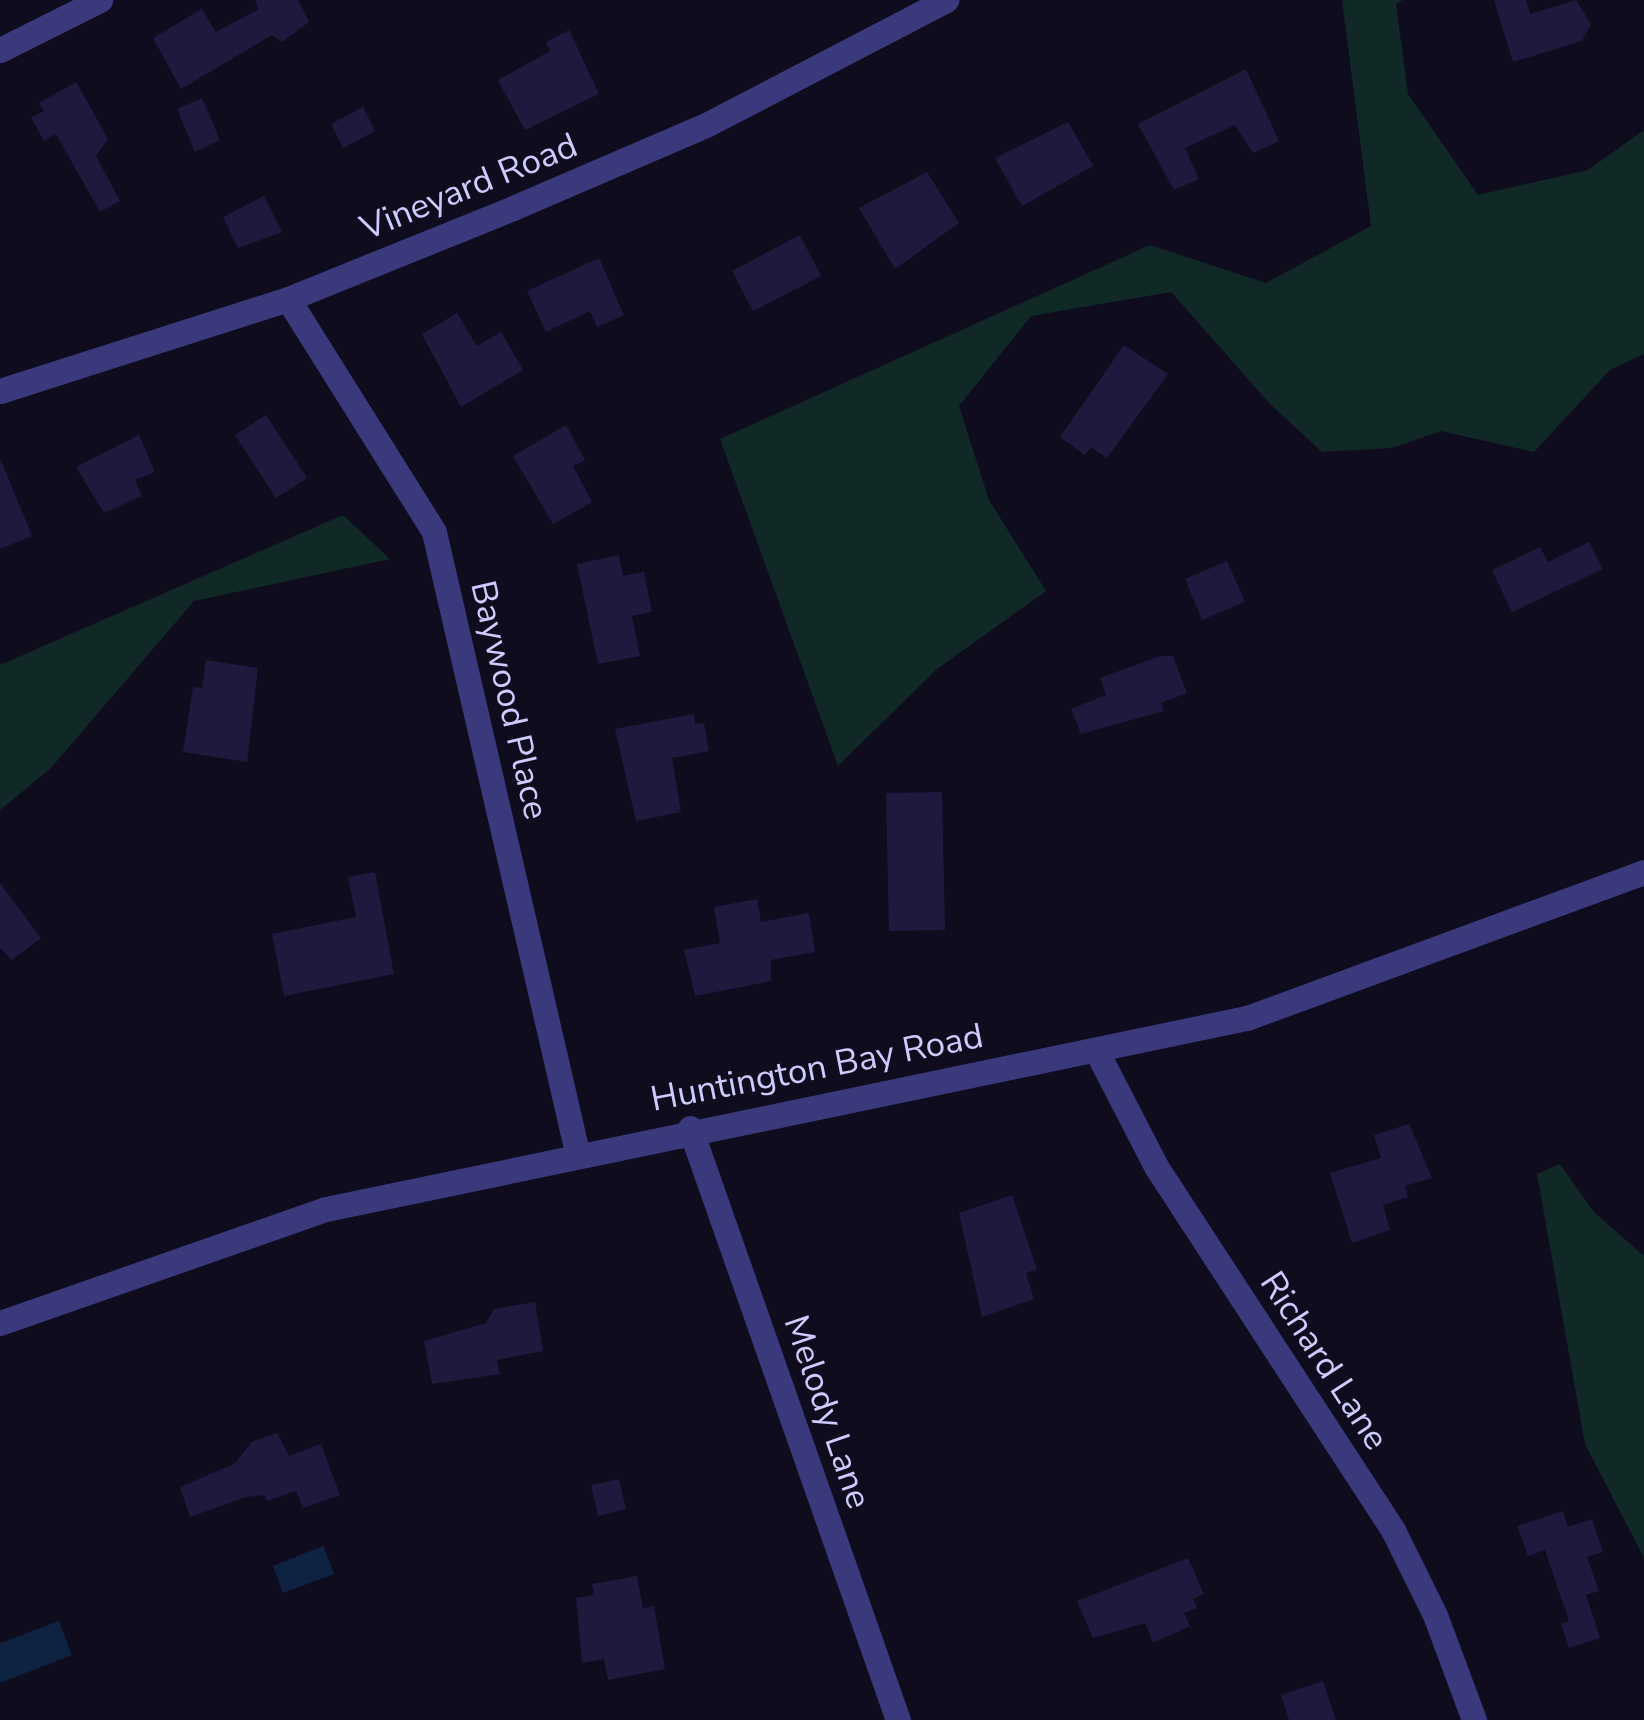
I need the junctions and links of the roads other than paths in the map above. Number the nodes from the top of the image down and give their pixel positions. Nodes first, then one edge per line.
1 (100, 0) edge
2 (946, 0) edge
3 (73, 7) edge
4 (0, 50) edge
5 (288, 298) junction
6 (0, 390) edge
7 (1644, 872) edge
8 (1096, 1050) junction
9 (690, 1128) junction
10 (577, 1152) junction
11 (0, 1324) edge
12 (898, 1720) edge
13 (1474, 1720) edge

1 - 3 street
2 - 5 street, Vineyard Road
3 - 4 street
5 - 6 street, Vineyard Road
5 - 10 street, Baywood Place
7 - 8 street, Huntington Bay Road
8 - 9 street, Huntington Bay Road
8 - 13 street, Richard Lane
9 - 10 street, Huntington Bay Road
9 - 12 street, Melody Lane
10 - 11 street, Huntington Bay Road

